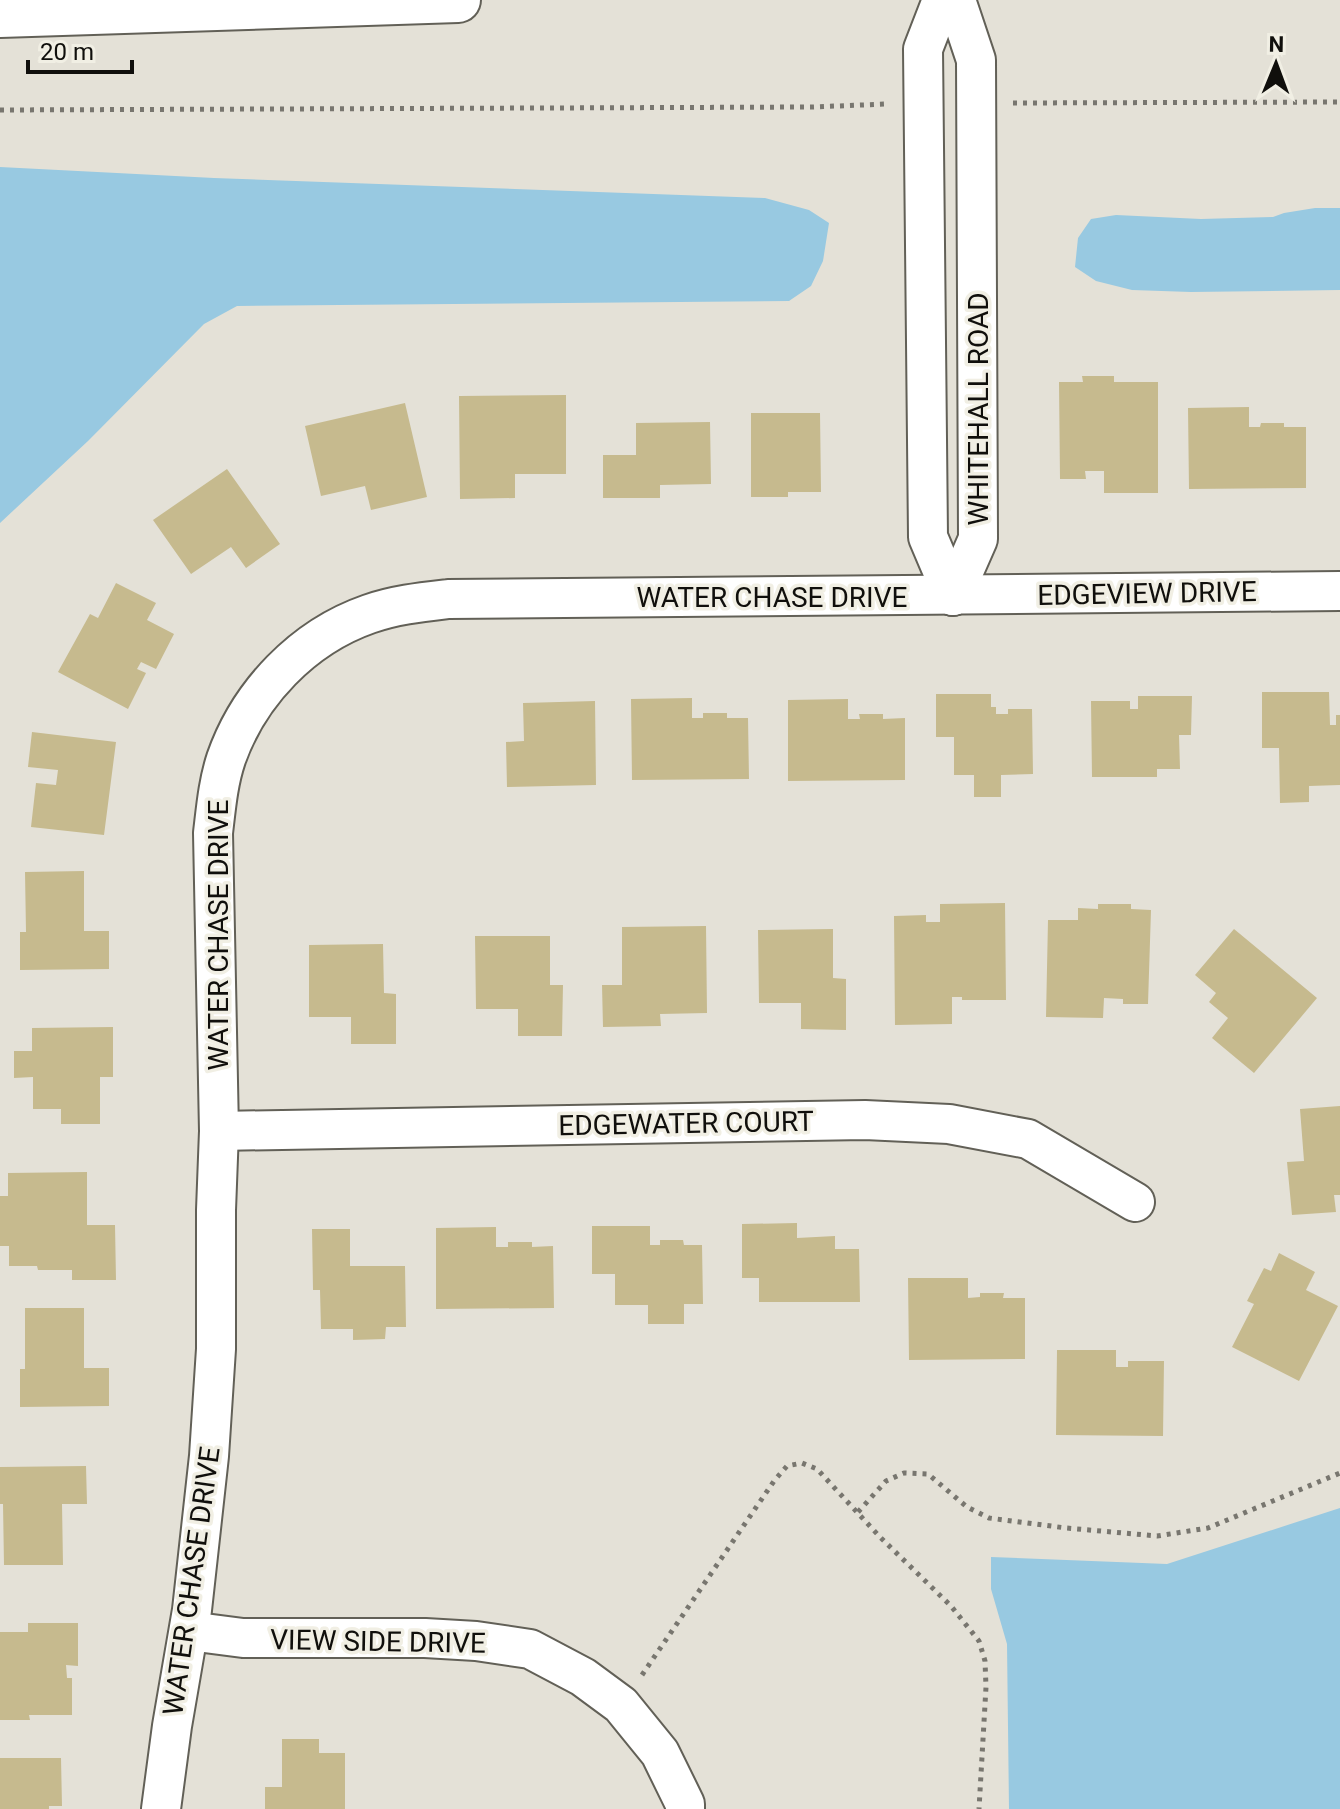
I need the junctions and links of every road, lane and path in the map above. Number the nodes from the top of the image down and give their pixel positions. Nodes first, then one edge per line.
1 (458, 0) edge
2 (942, 0) edge
3 (956, 0) edge
4 (0, 15) edge
5 (1340, 102) edge
6 (924, 103) junction
7 (976, 103) junction
8 (0, 110) edge
9 (1340, 591) edge
10 (953, 596) junction
11 (219, 1131) junction
12 (1135, 1202) dead end
13 (1340, 1473) edge
14 (858, 1512) junction
15 (189, 1631) junction
16 (621, 1705) junction
17 (161, 1809) edge
18 (685, 1809) edge
19 (979, 1809) edge

1 - 4 main road
2 - 6 street, WHITEHALL ROAD
3 - 7 street, WHITEHALL ROAD
5 - 7 path
6 - 8 path
6 - 10 street, WHITEHALL ROAD
7 - 10 street, WHITEHALL ROAD
9 - 10 street, EDGEVIEW DRIVE
10 - 11 street, WATER CHASE DRIVE
11 - 12 street, EDGEWATER COURT
11 - 15 street, WATER CHASE DRIVE
13 - 14 path
14 - 16 path
14 - 19 path
15 - 16 street, VIEW SIDE DRIVE
15 - 17 street, WATER CHASE DRIVE
16 - 18 street, VIEW SIDE DRIVE

